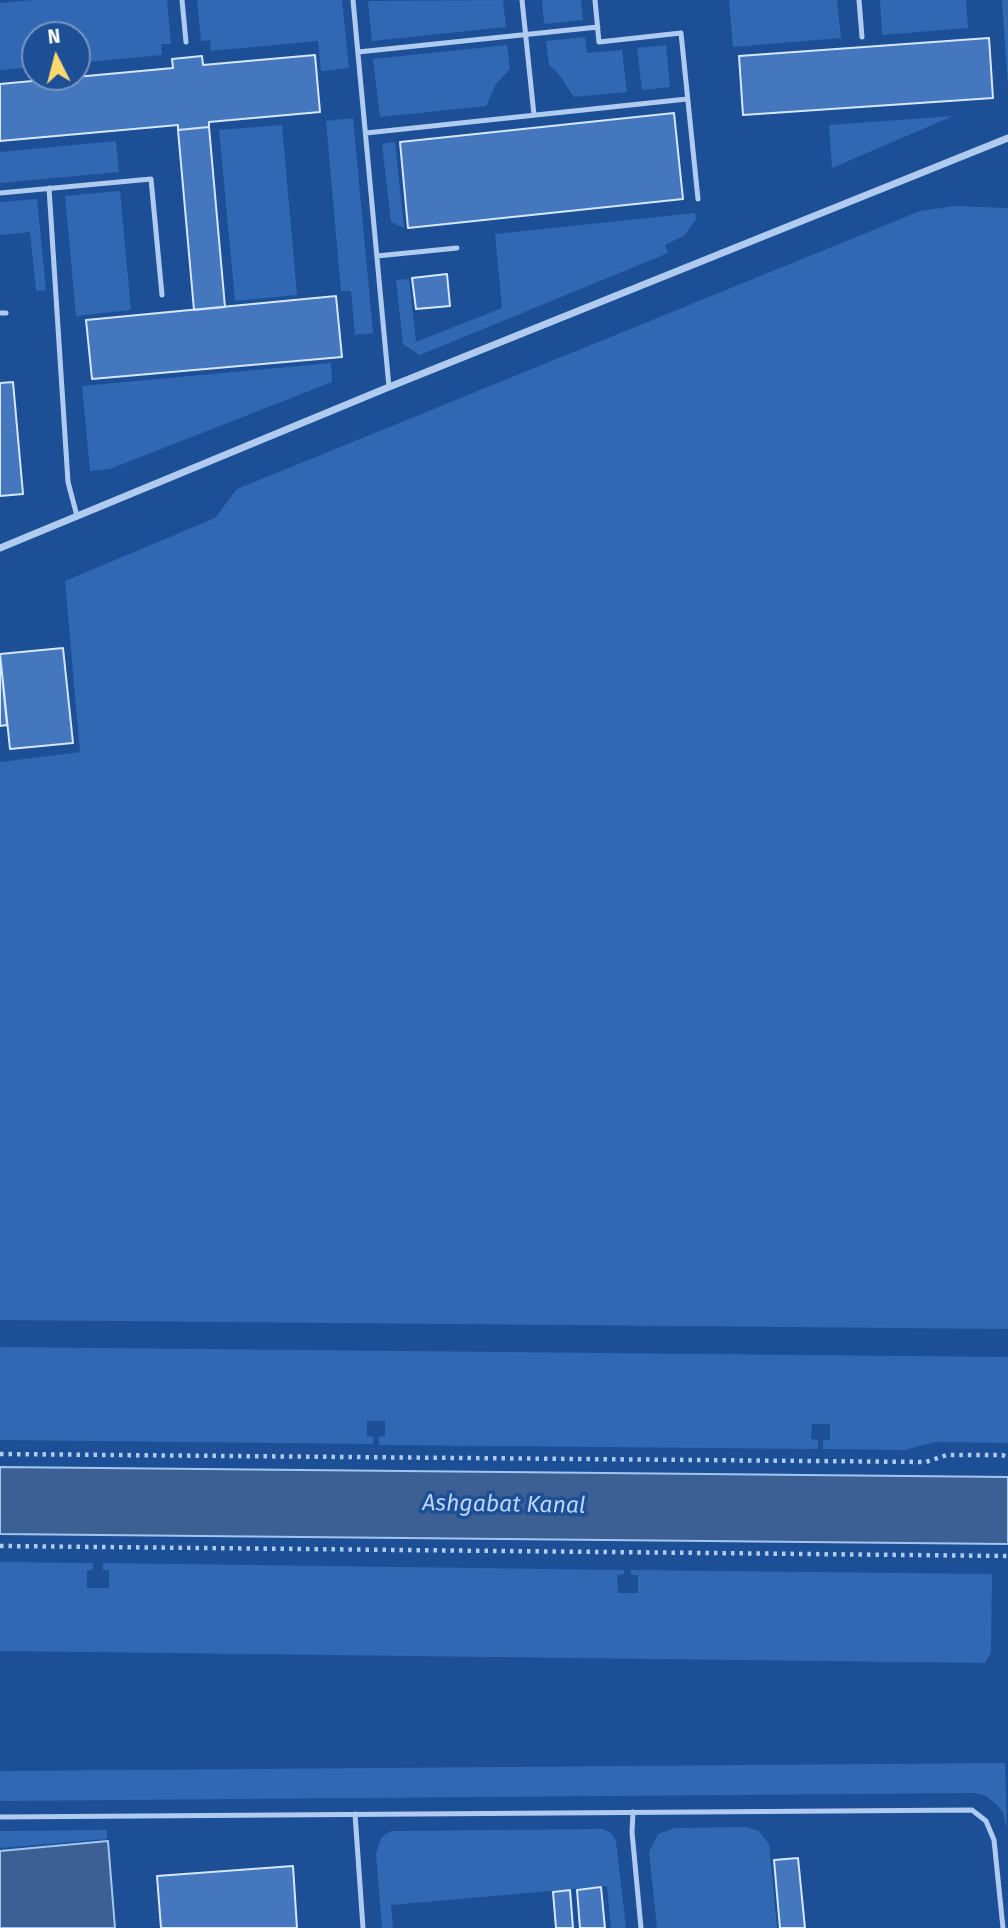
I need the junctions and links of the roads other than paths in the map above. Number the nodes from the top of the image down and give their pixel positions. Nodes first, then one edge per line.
1 (182, 0) edge
2 (353, 0) edge
3 (522, 0) edge
4 (595, 0) edge
5 (859, 0) edge
6 (598, 27) junction
7 (526, 34) junction
8 (862, 37) dead end
9 (186, 42) dead end
10 (358, 51) junction
11 (687, 99) junction
12 (534, 115) junction
13 (366, 133) junction
14 (1008, 138) edge
15 (49, 188) junction
16 (0, 193) edge
17 (698, 199) dead end
18 (457, 248) dead end
19 (377, 256) junction
20 (162, 295) dead end
21 (389, 387) junction
22 (77, 516) junction
23 (0, 548) edge
24 (633, 1812) junction
25 (355, 1814) junction
26 (0, 1817) edge
27 (363, 1928) edge
28 (641, 1928) edge
29 (1003, 1928) edge

1 - 9 lane
2 - 10 lane
3 - 7 lane
4 - 6 lane
5 - 8 lane
6 - 7 lane
6 - 11 lane
7 - 10 lane
7 - 12 lane
10 - 13 lane
11 - 12 lane
11 - 17 lane
12 - 13 lane
13 - 19 lane
14 - 21 street
15 - 16 lane
15 - 20 lane
15 - 22 lane
18 - 19 lane
19 - 21 lane
21 - 22 street
22 - 23 street
24 - 25 lane
24 - 28 lane
24 - 29 lane
25 - 26 lane
25 - 27 lane

